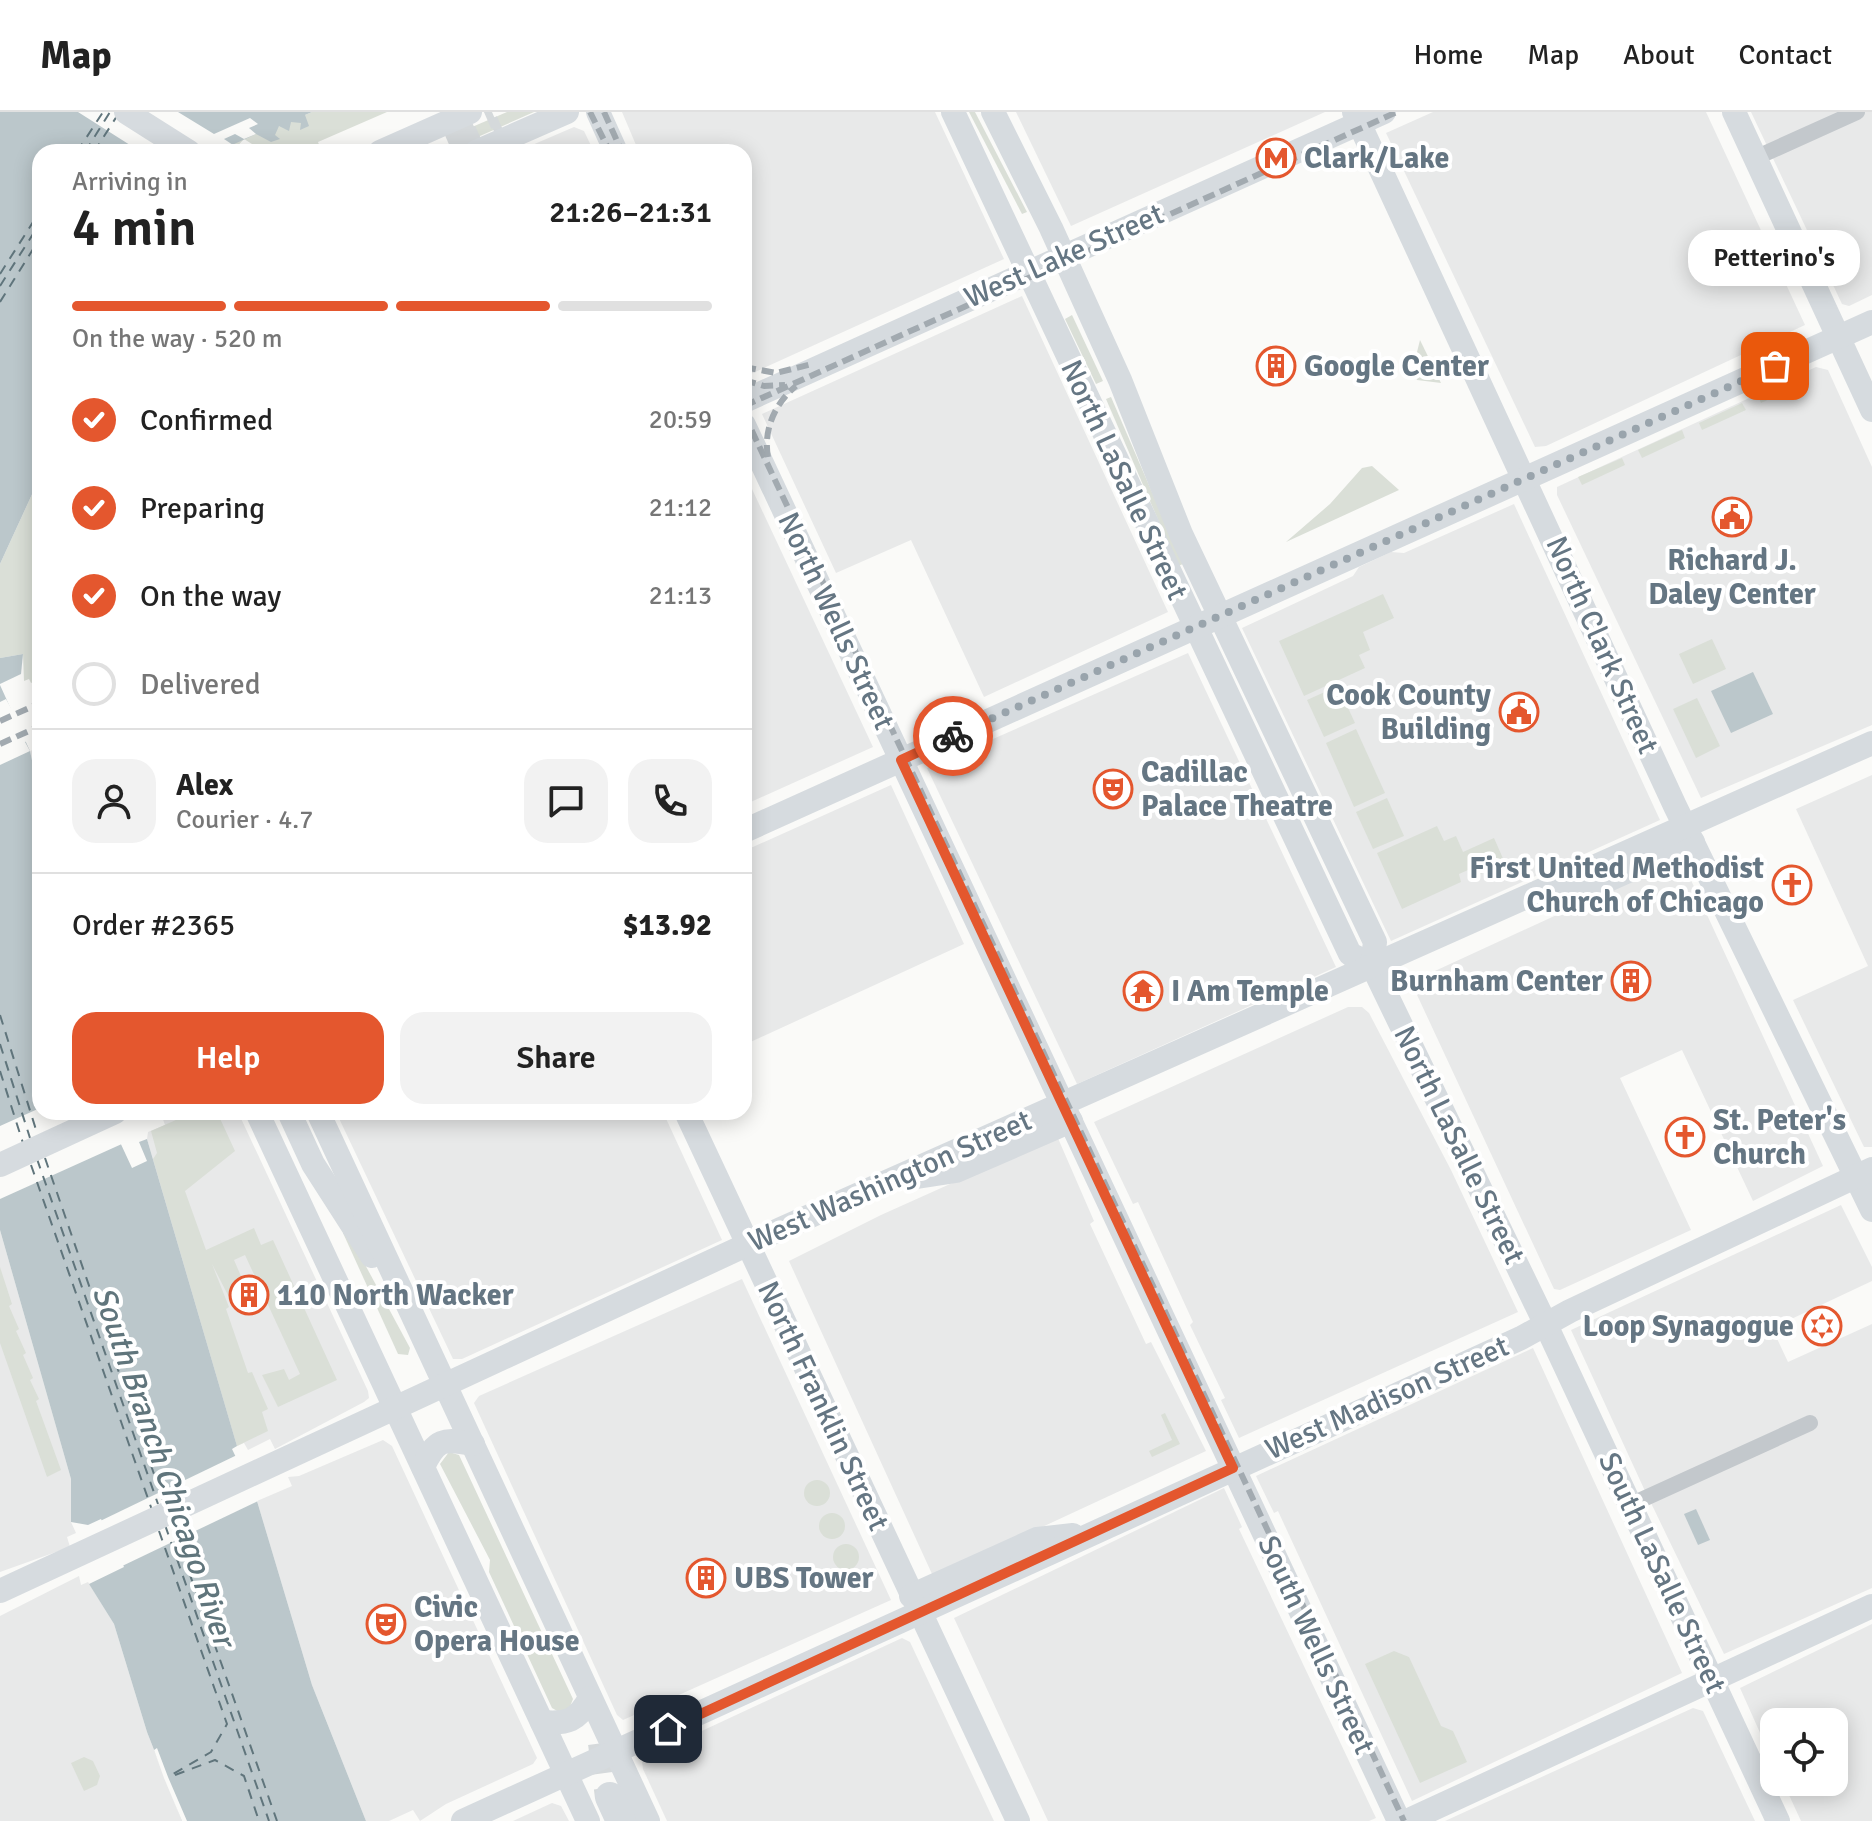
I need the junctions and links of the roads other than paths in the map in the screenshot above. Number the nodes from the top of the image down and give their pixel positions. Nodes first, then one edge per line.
1 (126, 112) edge
2 (470, 112) edge
3 (567, 112) edge
4 (598, 112) edge
5 (953, 112) edge
6 (993, 112) edge
7 (1384, 112) edge
8 (1734, 112) edge
9 (1857, 112) edge
10 (1356, 118) edge
11 (176, 144) edge
12 (398, 144) edge
13 (494, 144) tunnel mouth
14 (612, 144) edge
15 (1755, 158) junction
16 (1063, 256) junction
17 (1027, 273) junction
18 (1872, 322) edge
19 (1839, 338) junction
20 (752, 397) edge
21 (1872, 410) edge
22 (752, 442) edge
23 (1526, 479) junction
24 (1220, 616) junction
25 (1193, 628) junction
26 (1872, 743) edge
27 (901, 760) junction
28 (752, 827) edge
29 (1689, 834) junction
30 (1372, 965) junction
31 (1066, 1112) junction
32 (98, 1120) edge
33 (261, 1120) edge
34 (293, 1120) edge
35 (322, 1120) edge
36 (690, 1120) edge
37 (0, 1165) edge
38 (1864, 1172) edge
39 (1872, 1210) edge
40 (747, 1245) junction
41 (1542, 1317) junction
42 (417, 1326) junction
43 (445, 1385) junction
44 (395, 1408) junction
45 (1810, 1423) dead end
46 (473, 1444) junction
47 (423, 1467) junction
48 (1233, 1468) junction
49 (1630, 1505) junction
50 (0, 1591) edge
51 (915, 1604) junction
52 (1872, 1606) edge
53 (1712, 1680) junction
54 (590, 1698) junction
55 (542, 1722) junction
56 (616, 1752) junction
57 (566, 1774) junction
58 (463, 1821) edge
59 (588, 1821) edge
60 (648, 1821) edge
61 (1018, 1821) edge
62 (1399, 1821) edge
63 (1407, 1821) edge
64 (1778, 1821) edge

1 - 11 main road
2 - 12 main road
3 - 13 main road
4 - 14 main road
5 - 17 main road, North LaSalle Street
6 - 16 main road, North LaSalle Street
7 - 10 main road, West Lake Street
8 - 15 main road
9 - 15 street
10 - 16 main road, West Lake Street
10 - 23 main road, North Clark Street
15 - 19 main road
16 - 17 main road, West Lake Street
16 - 24 main road, North LaSalle Street
17 - 20 main road, West Lake Street
17 - 25 main road, North LaSalle Street
18 - 19 main road
19 - 21 main road
19 - 23 main road
22 - 27 main road, North Wells Street
23 - 24 main road
23 - 29 main road, North Clark Street
24 - 25 main road
24 - 30 main road, North LaSalle Street
25 - 27 main road
25 - 30 main road, North LaSalle Street
26 - 29 main road, West Washington Street
27 - 28 main road
27 - 31 main road, North Wells Street
29 - 30 main road, West Washington Street
29 - 38 main road, North Clark Street
30 - 31 main road, West Washington Street
30 - 41 main road, North LaSalle Street
31 - 40 main road, West Washington Street
31 - 48 main road, North Wells Street
32 - 37 main road
33 - 44 main road
34 - 42 main road
35 - 42 main road
36 - 40 main road, North Franklin Street
38 - 39 main road, North Clark Street
38 - 41 main road, West Madison Street
40 - 43 main road, West Washington Street
40 - 51 main road, North Franklin Street
41 - 48 main road, West Madison Street
41 - 49 main road, South LaSalle Street
42 - 43 main road
43 - 44 main road, West Washington Street
43 - 46 main road
44 - 47 main road
44 - 50 main road, West Washington Street
45 - 49 street
46 - 47 main road
46 - 54 main road
47 - 55 main road
48 - 51 main road, West Madison Street
48 - 62 main road, South Wells Street
49 - 53 main road, South LaSalle Street
51 - 56 main road, West Madison Street
51 - 61 main road, North Franklin Street
52 - 53 main road
53 - 63 main road
53 - 64 main road, South LaSalle Street
54 - 55 main road
54 - 56 main road
55 - 57 main road
56 - 57 main road, West Madison Street
56 - 60 main road
57 - 58 main road, West Madison Street
57 - 59 main road

